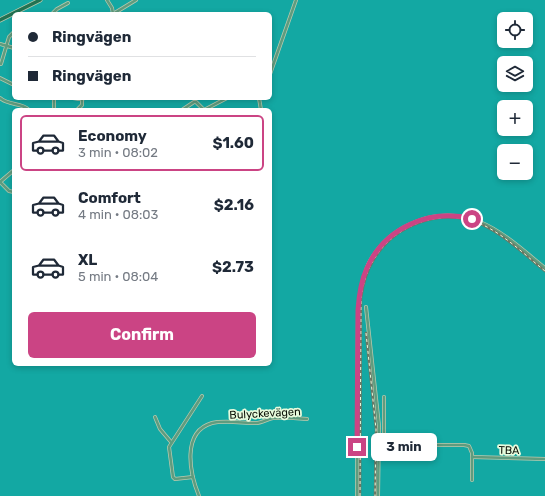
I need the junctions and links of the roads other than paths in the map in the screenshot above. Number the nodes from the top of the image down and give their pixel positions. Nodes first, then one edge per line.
1 (40, 0) edge
2 (107, 0) edge
3 (136, 0) edge
4 (296, 0) edge
5 (68, 3) dead end
6 (16, 12) edge
7 (54, 12) edge
8 (112, 12) edge
9 (116, 12) edge
10 (12, 14) edge
11 (0, 20) edge
12 (12, 34) edge
13 (0, 44) edge
14 (6, 46) junction
15 (12, 48) edge
16 (1, 64) dead end
17 (272, 68) edge
18 (0, 78) edge
19 (12, 84) edge
20 (0, 98) edge
21 (223, 100) edge
22 (26, 108) edge
23 (186, 108) edge
24 (202, 108) edge
25 (208, 108) edge
26 (12, 172) edge
27 (0, 182) edge
28 (12, 191) edge
29 (545, 268) edge
30 (366, 307) dead end
31 (202, 396) dead end
32 (384, 397) dead end
33 (155, 417) dead end
34 (307, 418) dead end
35 (171, 442) junction
36 (384, 445) junction
37 (378, 446) junction
38 (472, 457) junction
39 (545, 459) edge
40 (193, 478) junction
41 (472, 480) dead end
42 (199, 496) edge
43 (357, 496) edge
44 (378, 496) edge

1 - 6 street
2 - 8 street
3 - 9 street
4 - 17 street
5 - 7 street
10 - 11 street
12 - 14 street
13 - 14 street
14 - 15 street
14 - 16 street
18 - 19 street
20 - 22 street
21 - 25 street
23 - 24 street
26 - 27 street
27 - 28 street
29 - 43 street
30 - 37 street
31 - 35 street
32 - 36 street
33 - 35 street
34 - 40 street, Bulyckevägen
35 - 40 street
36 - 37 street
36 - 38 street
37 - 44 street
38 - 39 street, TBA
38 - 41 street
40 - 42 street, Bulyckevägen

